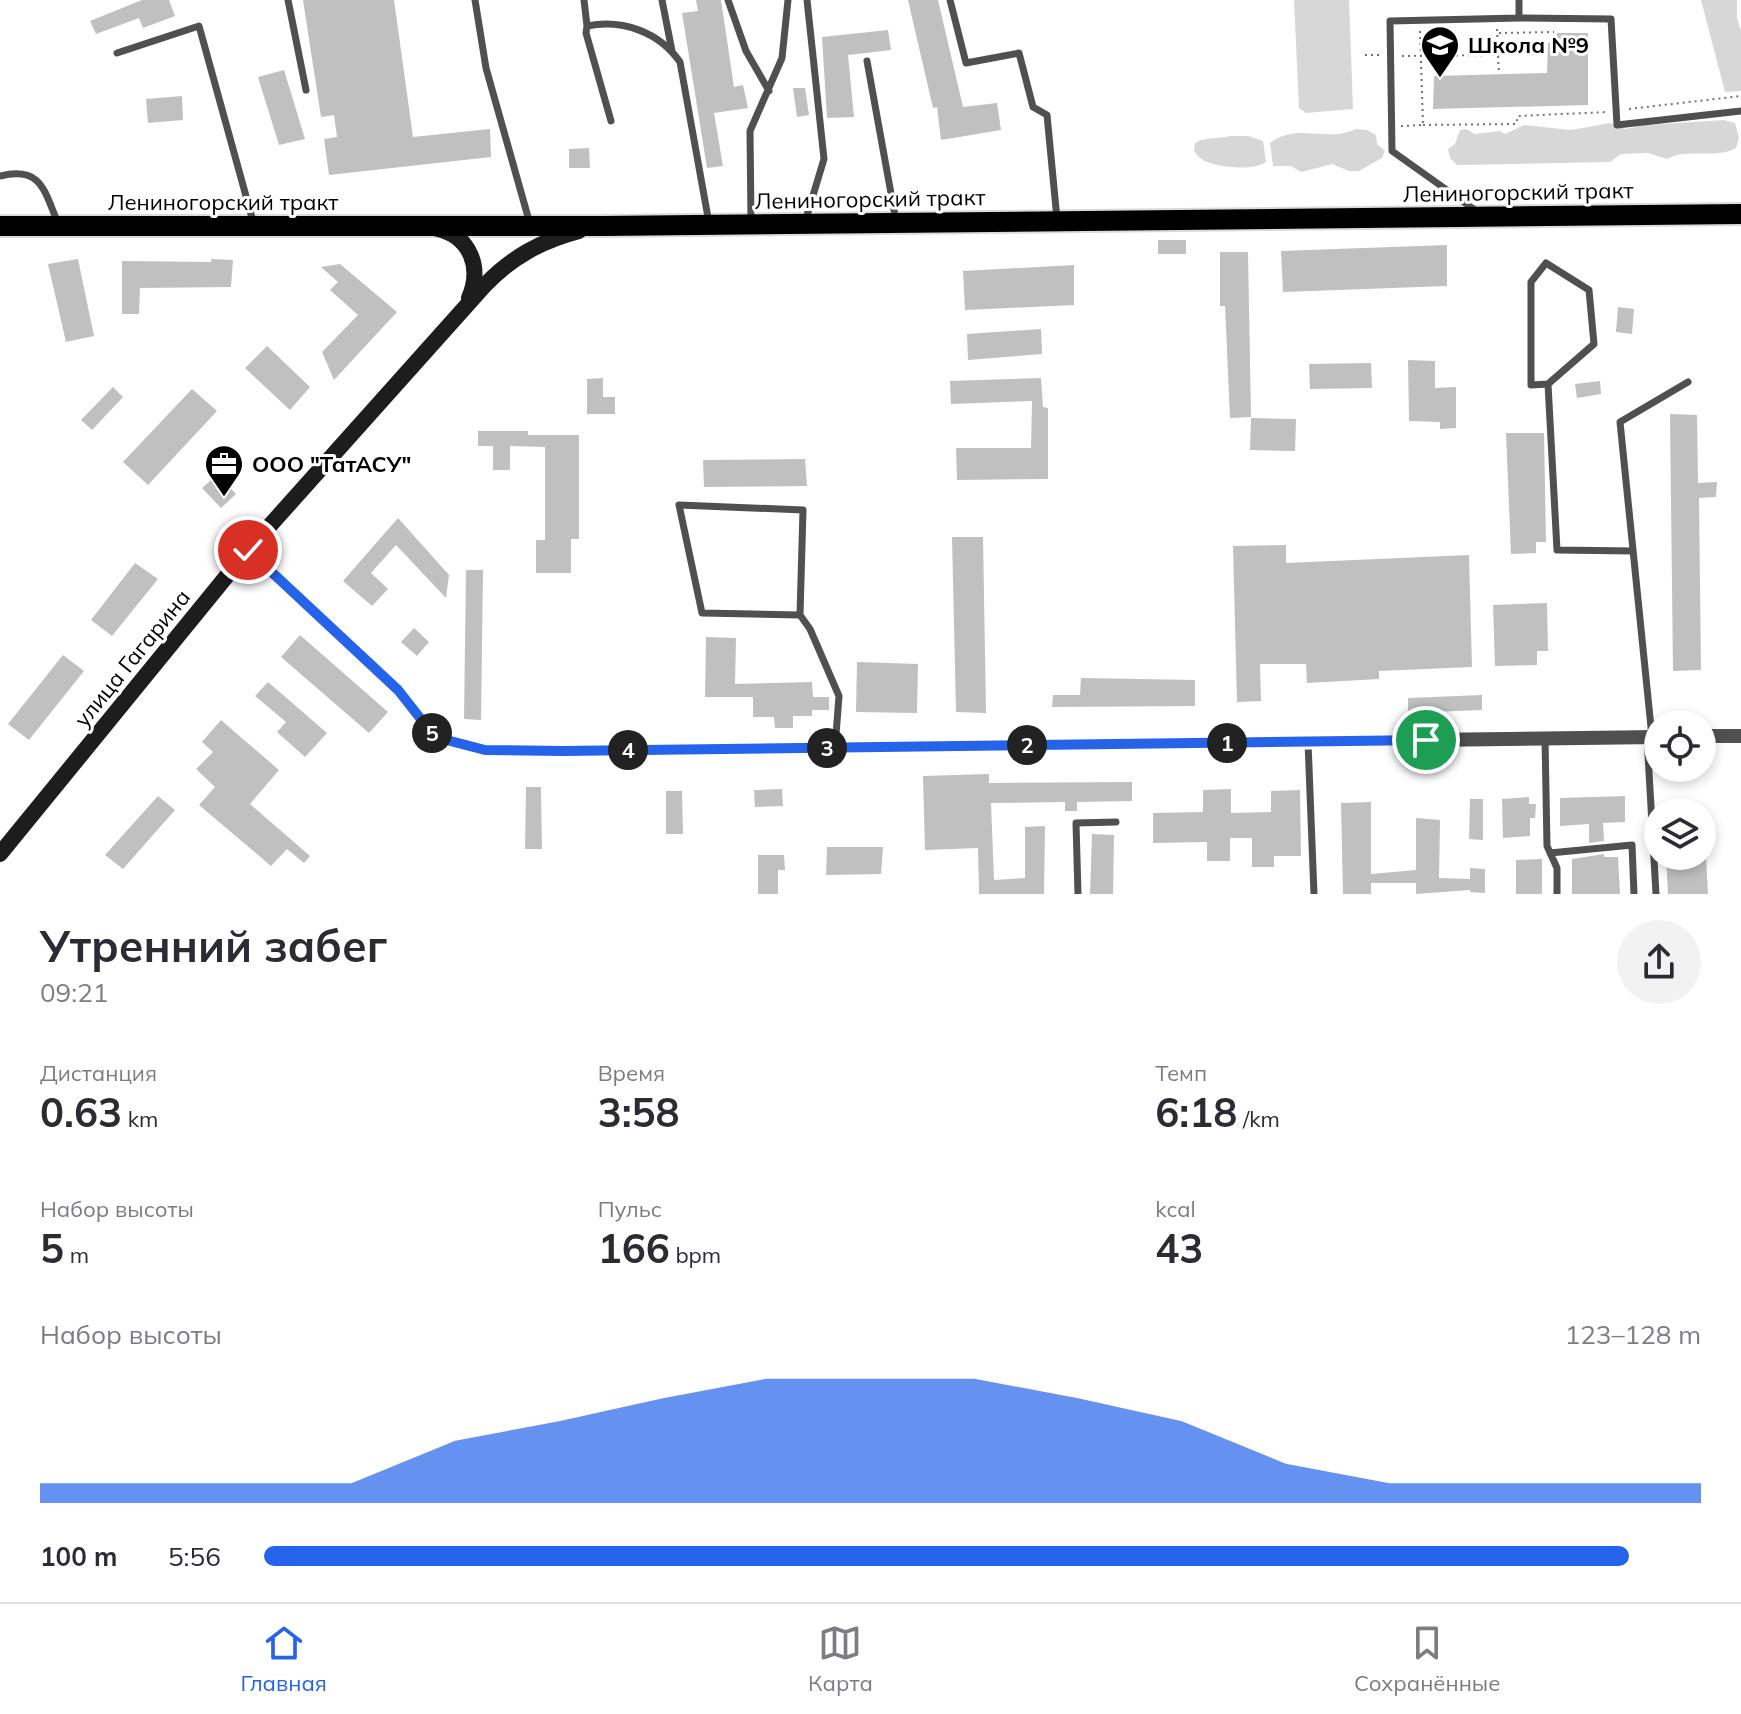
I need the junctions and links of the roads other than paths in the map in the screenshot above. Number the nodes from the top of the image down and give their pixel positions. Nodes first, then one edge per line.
1 (288, 0) edge
2 (475, 0) edge
3 (584, 0) edge
4 (662, 0) edge
5 (728, 0) edge
6 (788, 0) edge
7 (807, 0) edge
8 (950, 0) edge
9 (1519, 0) edge
10 (1519, 18) junction
11 (587, 26) junction
12 (672, 51) junction
13 (117, 53) dead end
14 (867, 61) dead end
15 (306, 90) dead end
16 (769, 91) junction
17 (1741, 111) edge
18 (611, 121) dead end
19 (0, 176) edge
20 (1741, 214) edge
21 (1483, 216) junction
22 (1057, 221) junction
23 (896, 223) junction
24 (804, 224) junction
25 (59, 225) junction
26 (710, 225) junction
27 (751, 225) junction
28 (0, 226) edge
29 (604, 226) junction
30 (255, 227) junction
31 (428, 227) junction
32 (531, 227) junction
33 (460, 313) junction
34 (1688, 382) dead end
35 (1548, 384) junction
36 (248, 550) junction
37 (1633, 551) junction
38 (800, 615) junction
39 (1649, 710) edge
40 (1716, 736) edge
41 (1741, 736) edge
42 (1644, 737) edge
43 (1545, 738) junction
44 (1308, 742) junction
45 (835, 748) junction
46 (1653, 782) edge
47 (1116, 822) dead end
48 (1550, 853) junction
49 (0, 854) edge
50 (1078, 894) edge
51 (1314, 894) edge
52 (1557, 894) edge
53 (1634, 894) edge
54 (1656, 894) edge

1 - 15 lane
2 - 32 lane
3 - 11 lane
4 - 12 lane
5 - 16 lane
6 - 16 lane
7 - 24 lane
8 - 22 lane
9 - 10 lane
10 - 17 lane
10 - 21 lane
11 - 12 lane
11 - 18 lane
12 - 26 lane
13 - 30 lane
14 - 23 lane
16 - 27 lane
19 - 25 lane
20 - 21 main road, Лениногорский тракт
21 - 22 main road, Лениногорский тракт
22 - 23 main road, Лениногорский тракт
23 - 24 main road, Лениногорский тракт
24 - 27 main road, Лениногорский тракт
25 - 28 main road, Лениногорский тракт
25 - 30 main road, Лениногорский тракт
26 - 27 main road, Лениногорский тракт
26 - 29 main road, Лениногорский тракт
29 - 32 main road, Лениногорский тракт
29 - 33 street, улица Гагарина
30 - 31 main road, Лениногорский тракт
31 - 32 main road, Лениногорский тракт
31 - 33 street, улица Гагарина
33 - 36 street, улица Гагарина
34 - 37 lane
35 - 35 lane
35 - 37 lane
36 - 45 street
36 - 49 street, улица Гагарина
37 - 39 lane
38 - 38 lane
38 - 45 lane
40 - 41 street
42 - 43 street
43 - 44 street
43 - 48 lane
44 - 45 street
44 - 51 lane
46 - 54 lane
47 - 50 lane
48 - 52 lane
48 - 53 lane

